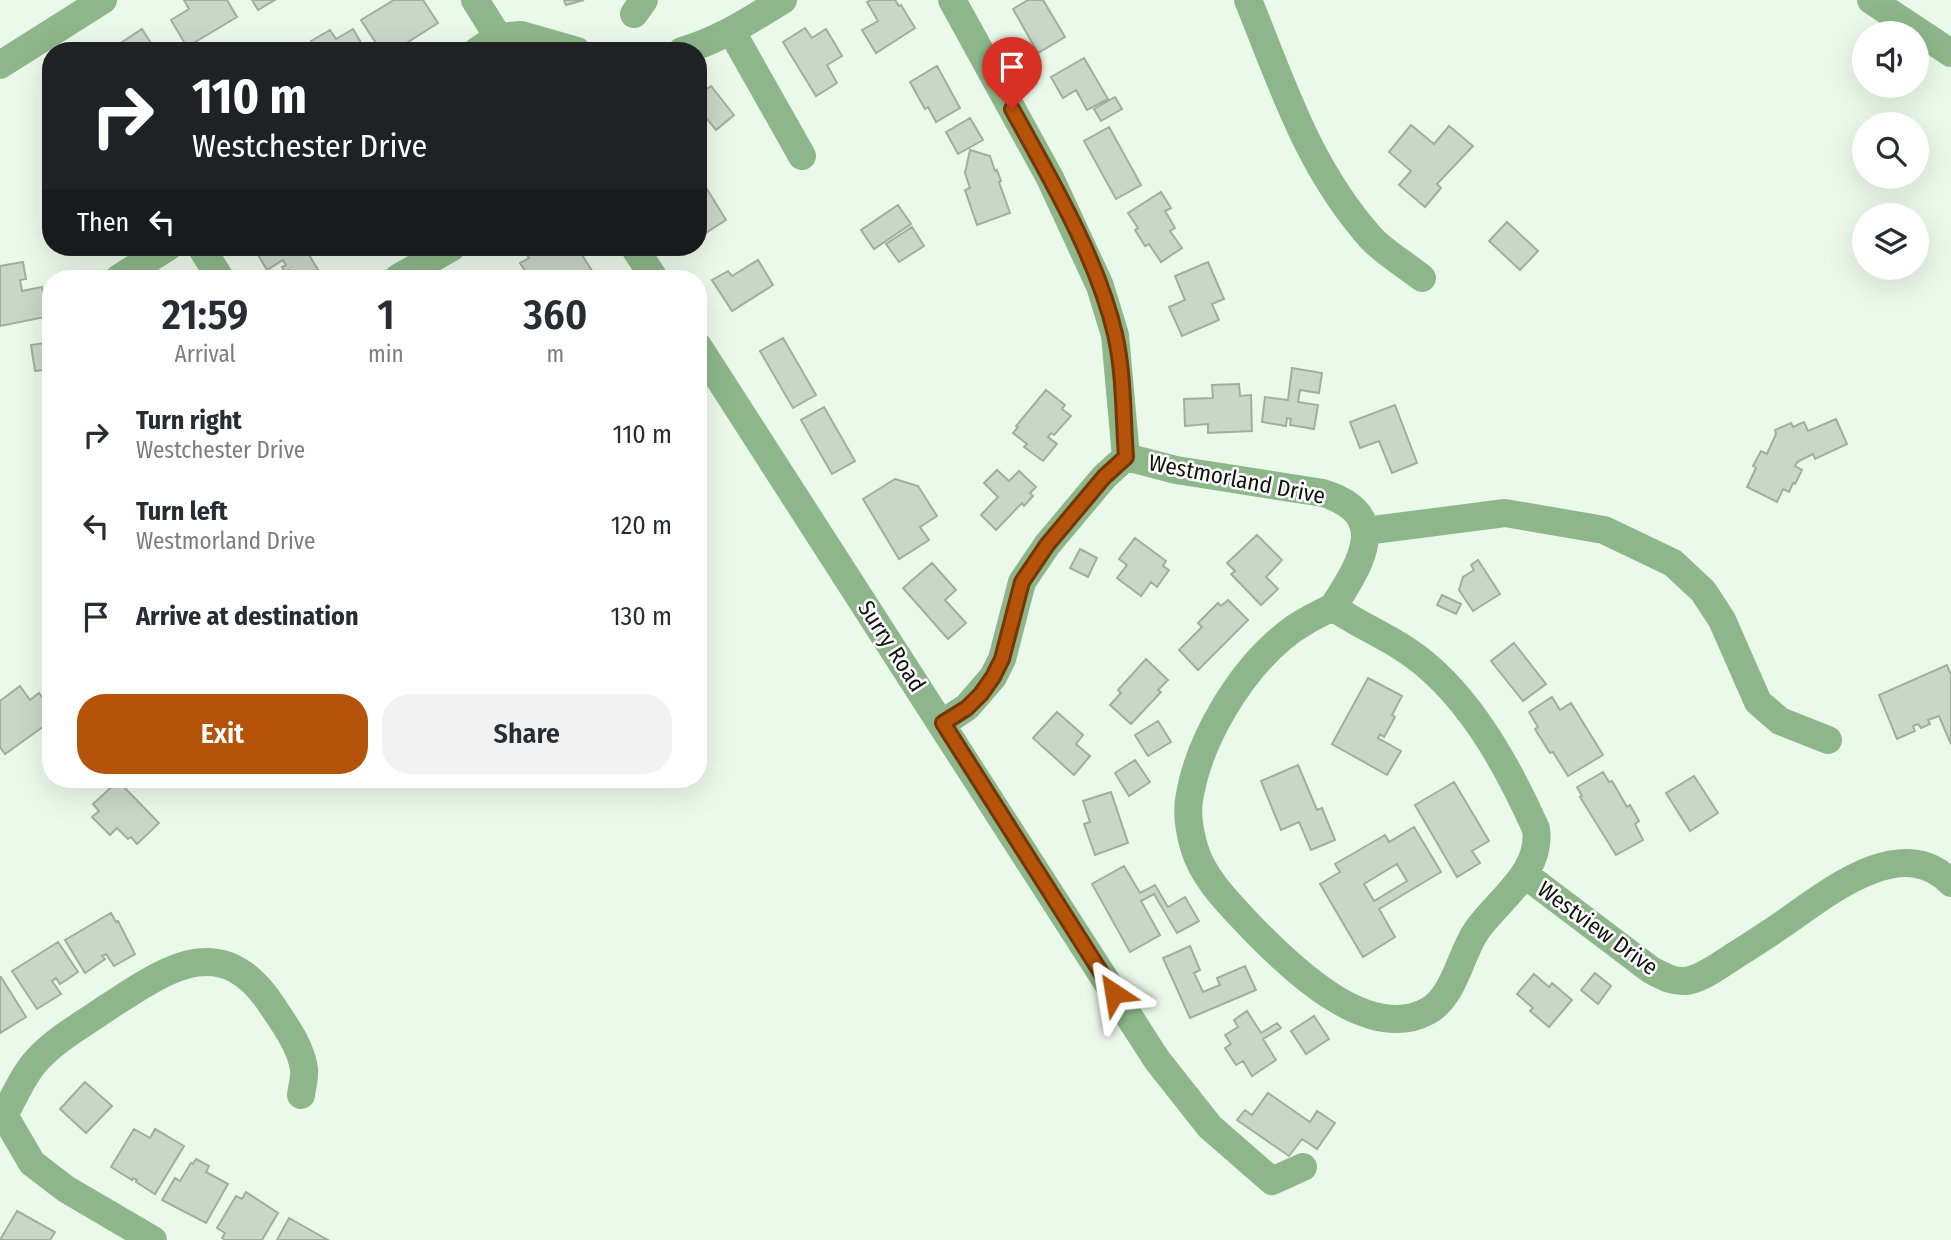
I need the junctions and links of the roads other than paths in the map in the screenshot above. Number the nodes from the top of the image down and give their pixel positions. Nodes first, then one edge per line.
1 (103, 0) edge
2 (475, 0) edge
3 (783, 0) edge
4 (952, 0) edge
5 (1248, 0) edge
6 (1871, 0) edge
7 (732, 32) junction
8 (492, 42) edge
9 (504, 42) edge
10 (546, 42) edge
11 (707, 43) edge
12 (1951, 53) edge
13 (0, 65) edge
14 (802, 156) dead end
15 (154, 256) edge
16 (436, 256) edge
17 (132, 270) edge
18 (412, 270) edge
19 (1422, 278) dead end
20 (707, 360) edge
21 (1126, 457) junction
22 (1365, 531) junction
23 (1333, 607) junction
24 (943, 723) junction
25 (1828, 740) dead end
26 (1524, 874) junction
27 (1951, 883) edge
28 (301, 1096) dead end
29 (2, 1116) edge
30 (1303, 1167) dead end
31 (153, 1240) edge

1 - 13 street
2 - 8 street
3 - 7 street
4 - 21 street, Westmorland Drive
5 - 19 street
6 - 12 street
7 - 11 street
7 - 14 street
9 - 10 street
15 - 17 street
16 - 18 street
20 - 24 street, Surry Road
21 - 22 street, Westmorland Drive
21 - 24 street
22 - 23 street
22 - 25 street
23 - 26 street, Westview Drive
23 - 26 street
24 - 30 street, Surry Road
26 - 27 street, Westview Drive
28 - 29 street
29 - 31 street

